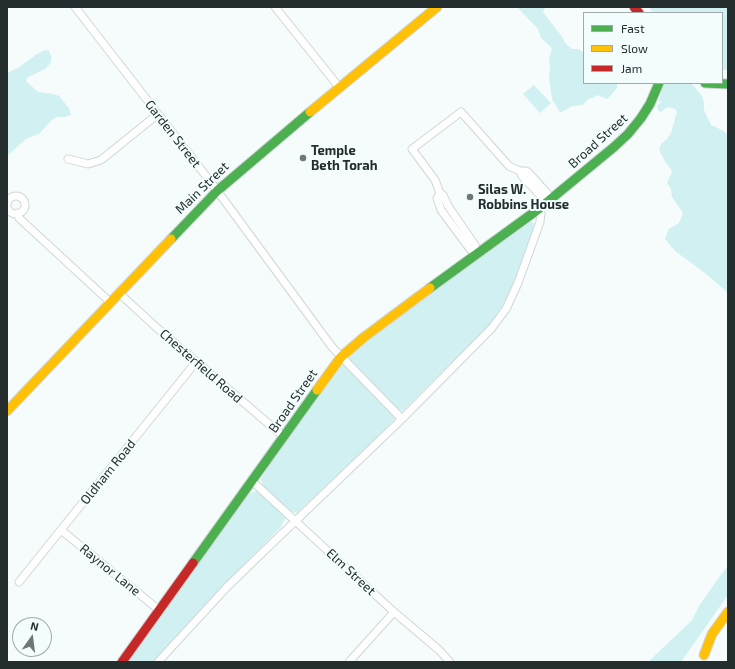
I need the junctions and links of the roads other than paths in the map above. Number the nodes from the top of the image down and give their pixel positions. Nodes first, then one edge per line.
1 (75, 7) edge
2 (275, 7) edge
3 (437, 7) edge
4 (659, 84) edge
5 (339, 87) junction
6 (158, 114) junction
7 (68, 159) dead end
8 (217, 190) junction
9 (549, 200) junction
10 (540, 208) junction
11 (18, 214) dead end
12 (477, 254) junction
13 (120, 292) junction
14 (110, 302) junction
15 (341, 357) junction
16 (196, 362) junction
17 (7, 411) edge
18 (402, 419) junction
19 (284, 437) junction
20 (252, 481) junction
21 (295, 520) junction
22 (60, 530) junction
23 (19, 582) dead end
24 (159, 610) junction
25 (394, 612) junction
26 (728, 612) edge
27 (728, 623) edge
28 (702, 659) edge
29 (124, 660) edge
30 (114, 662) edge
31 (158, 662) edge
32 (349, 662) edge
33 (450, 662) edge

1 - 6 street, Garden Street
2 - 5 street
3 - 5 main road, Main Street
4 - 9 main road, Broad Street
5 - 8 main road, Main Street
6 - 7 street
6 - 8 street, Garden Street
8 - 13 main road, Main Street
8 - 15 street, Garden Street
9 - 10 main road, Broad Street
9 - 12 street
10 - 12 main road, Broad Street
10 - 18 street
11 - 14 street
12 - 15 main road, Broad Street
13 - 14 main road, Main Street
13 - 16 street, Chesterfield Road
14 - 17 main road, Main Street
15 - 18 street, Garden Street
15 - 19 main road, Broad Street
16 - 19 street, Chesterfield Road
16 - 22 street, Oldham Road
18 - 21 street
19 - 20 main road, Broad Street
20 - 21 street, Elm Street
20 - 24 main road, Broad Street
21 - 25 street, Elm Street
21 - 31 street
22 - 23 street, Oldham Road
22 - 24 street, Raynor Lane
24 - 29 main road, Broad Street
25 - 32 street
25 - 33 street, Elm Street
26 - 28 main road
27 - 28 main road
29 - 30 street

